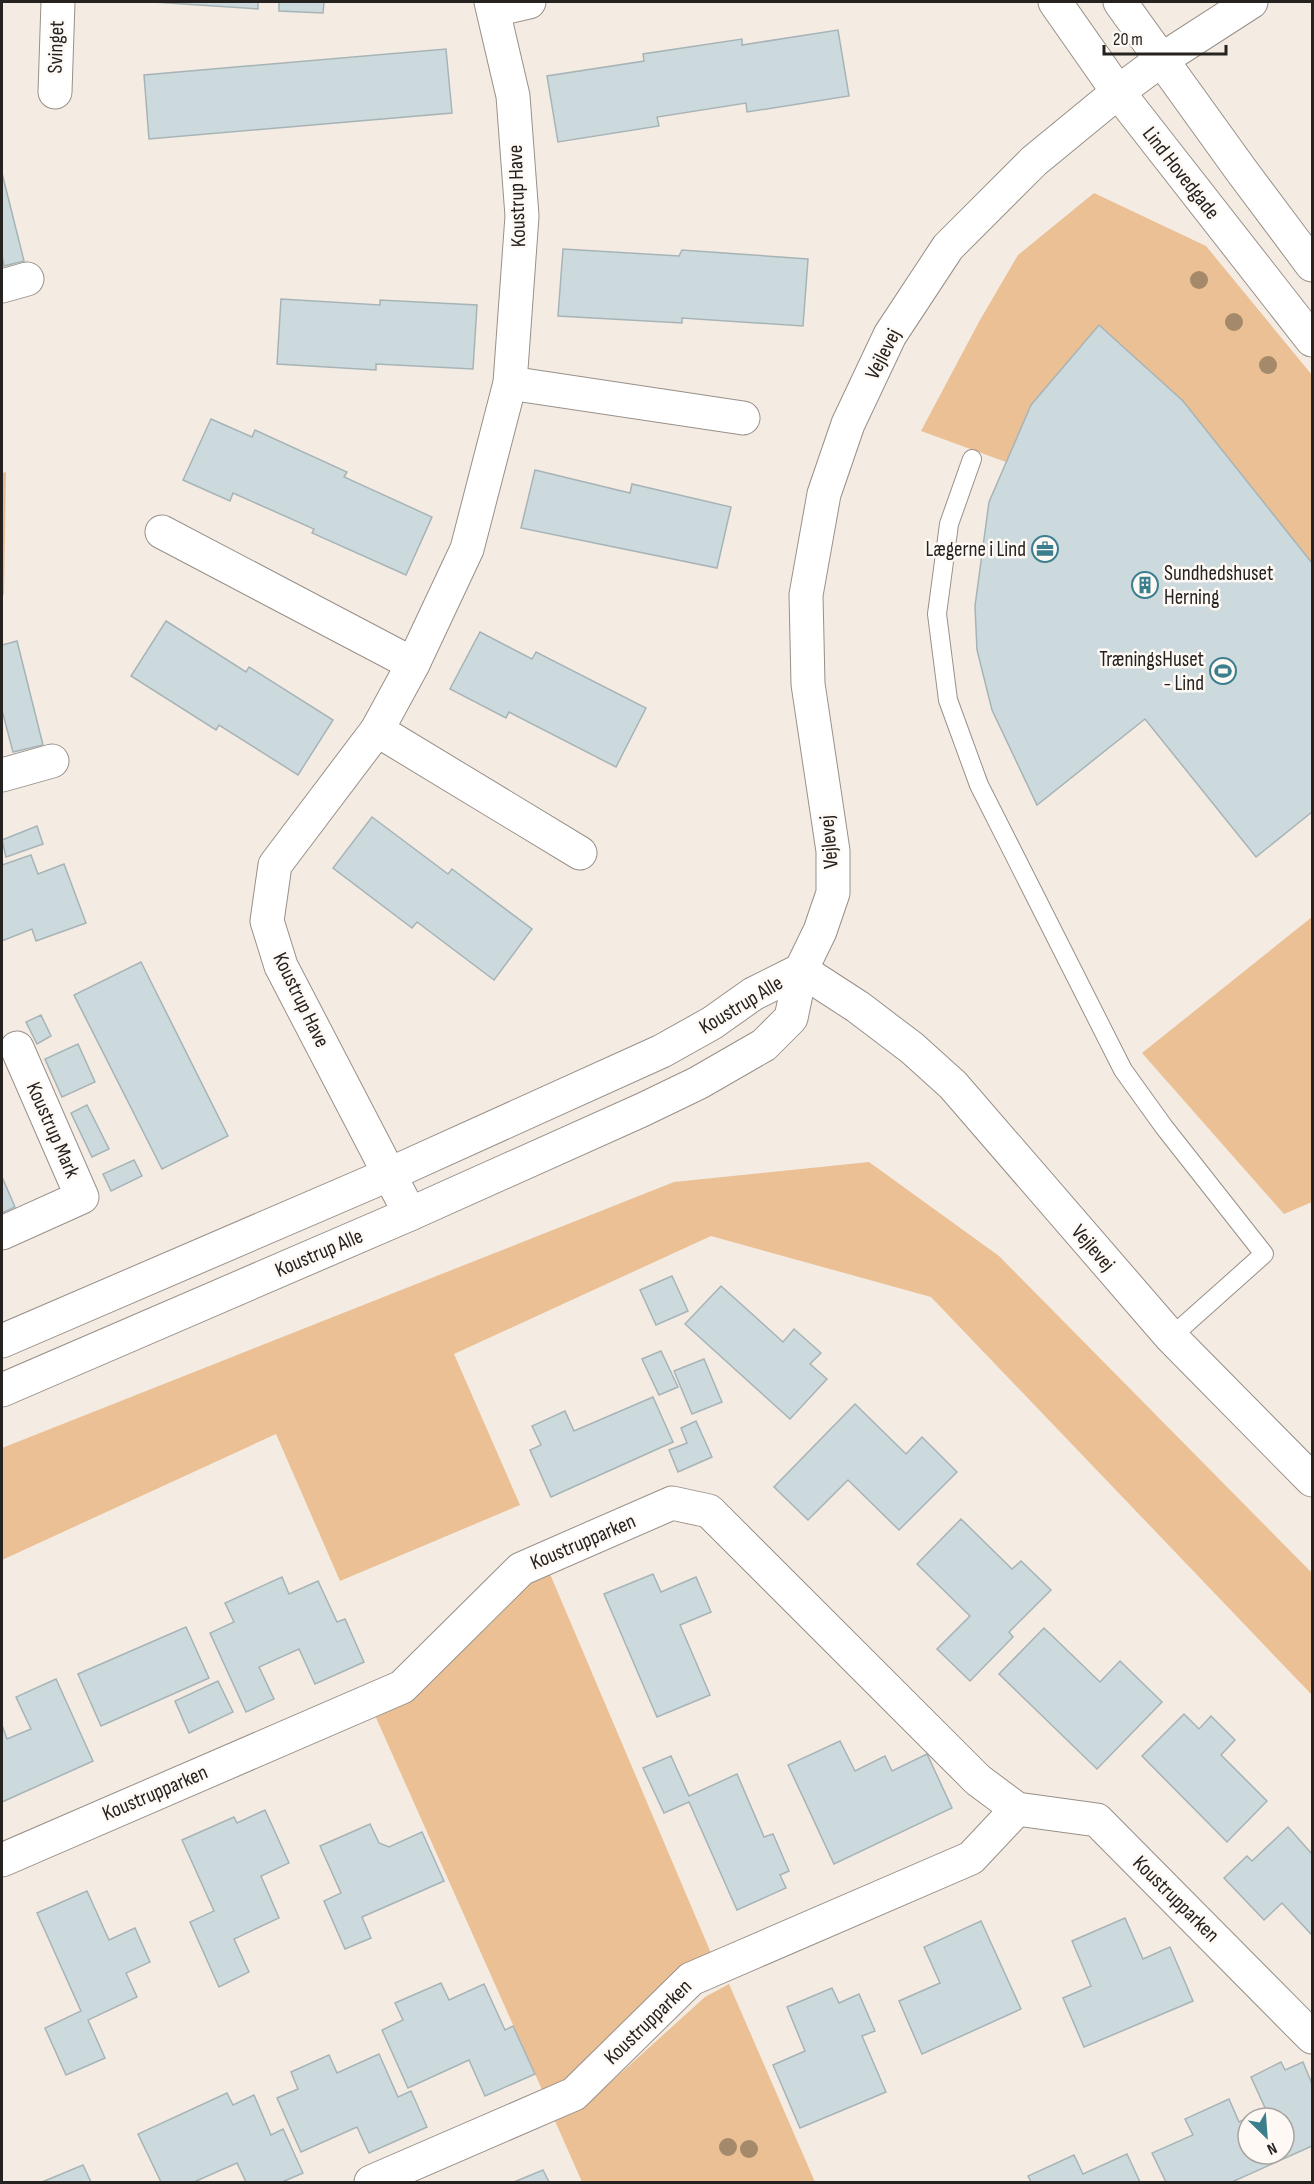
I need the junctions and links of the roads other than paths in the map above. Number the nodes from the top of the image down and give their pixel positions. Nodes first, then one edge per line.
1 (58, 2) edge
2 (529, 2) edge
3 (1055, 2) edge
4 (1119, 2) edge
5 (1251, 2) edge
6 (493, 6) edge
7 (1161, 60) junction
8 (55, 92) dead end
9 (1118, 92) junction
10 (1312, 265) edge
11 (1312, 340) edge
12 (510, 383) junction
13 (742, 418) dead end
14 (972, 459) dead end
15 (162, 532) dead end
16 (413, 664) junction
17 (377, 730) junction
18 (52, 761) dead end
19 (2, 775) edge
20 (580, 853) dead end
21 (801, 970) junction
22 (17, 1048) dead end
23 (390, 1174) junction
24 (410, 1214) junction
25 (2, 1233) edge
26 (1171, 1338) junction
27 (2, 1341) edge
28 (2, 1390) edge
29 (1312, 1480) edge
30 (1017, 1809) junction
31 (2, 1860) edge
32 (1312, 2037) edge
33 (370, 2182) edge

1 - 8 street, Svinget
2 - 6 street, Koustrup Have
3 - 9 street, Lind Hovedgade
4 - 7 street
5 - 7 street, Vejlevej
6 - 12 street, Koustrup Have
7 - 9 street, Vejlevej
7 - 10 street
9 - 11 street, Lind Hovedgade
9 - 21 street, Vejlevej
12 - 13 street
12 - 16 street, Koustrup Have
14 - 26 lane
15 - 16 street
16 - 17 street, Koustrup Have
17 - 20 street
17 - 23 street, Koustrup Have
18 - 19 street
21 - 23 street, Koustrup Alle
21 - 24 street, Koustrup Alle
21 - 26 street, Vejlevej
22 - 25 street, Koustrup Mark
23 - 24 street, Koustrup Have
23 - 27 street, Koustrup Alle
24 - 28 street, Koustrup Alle
26 - 29 street, Vejlevej
30 - 31 street, Koustrupparken
30 - 32 street, Koustrupparken
30 - 33 street, Koustrupparken

